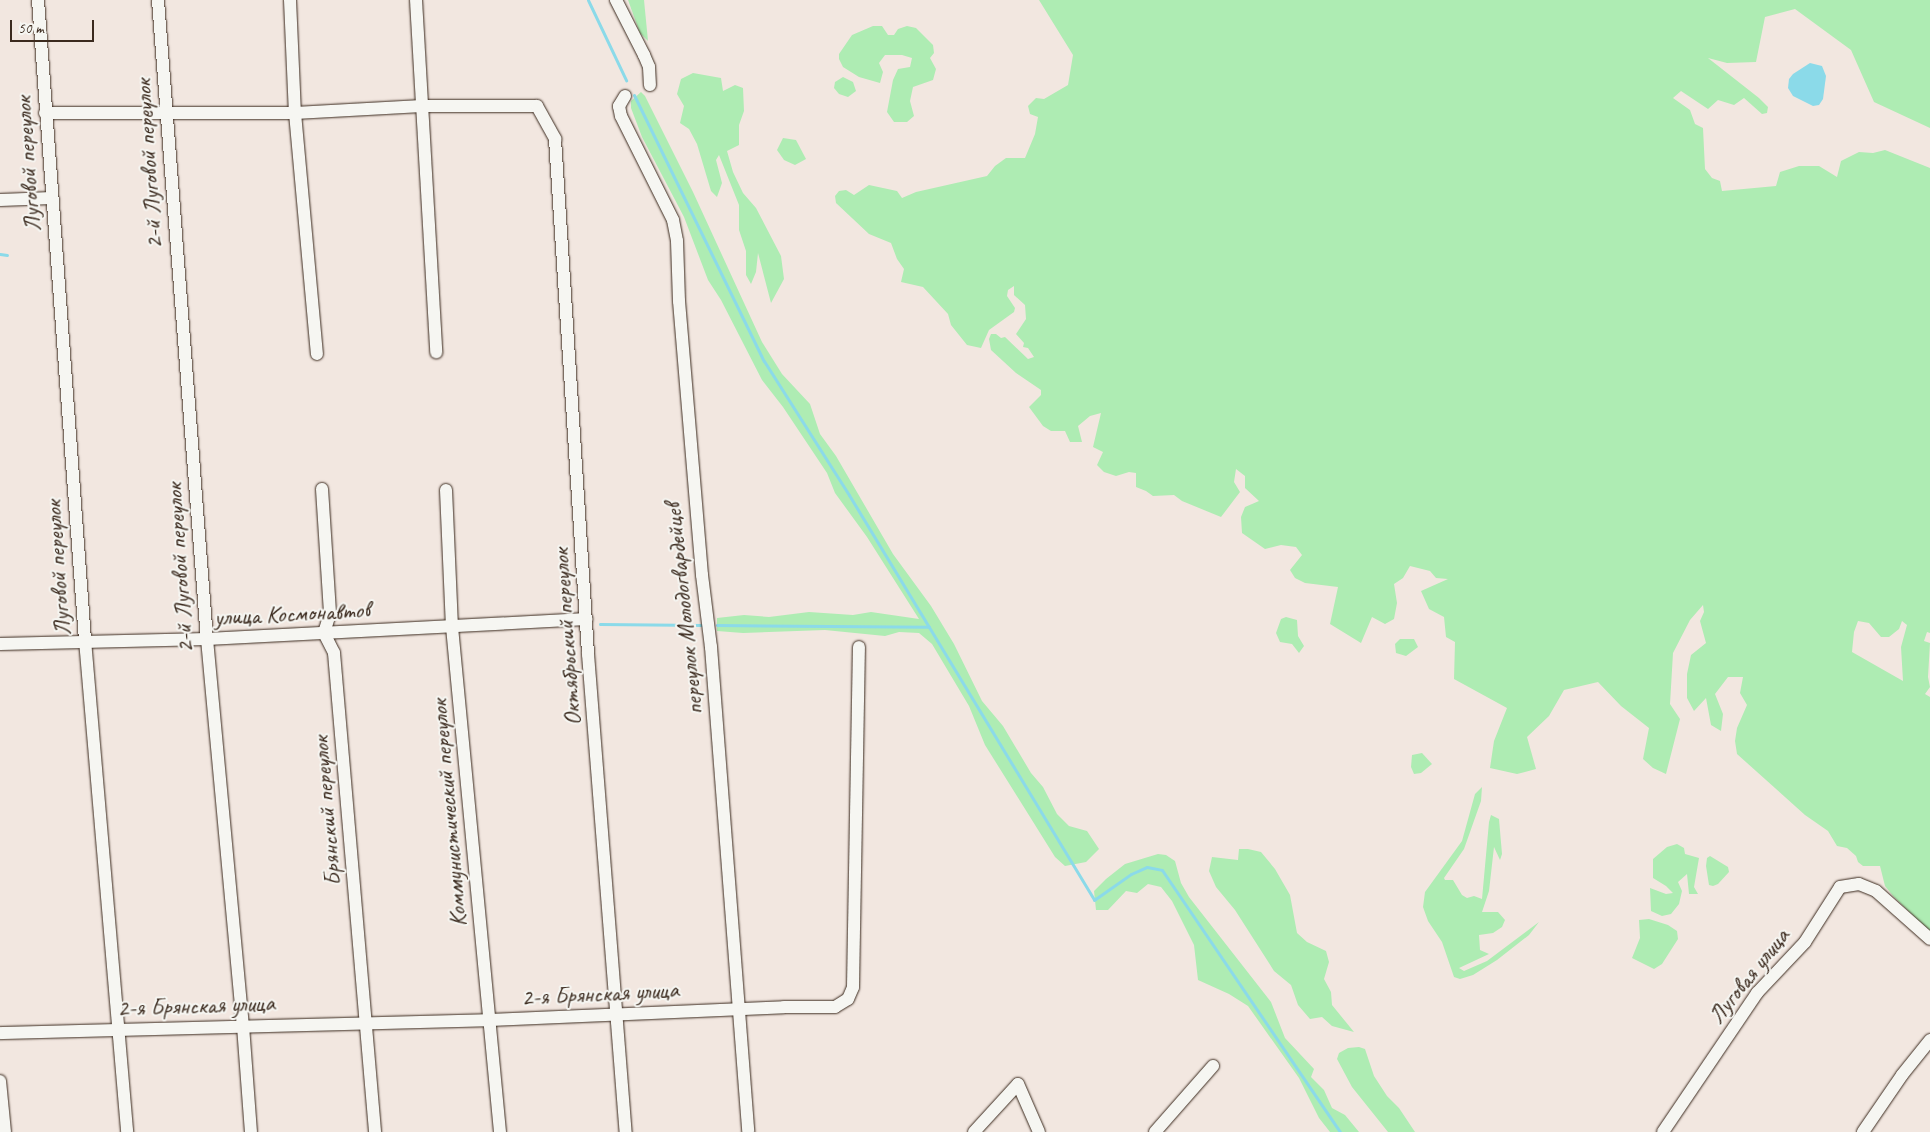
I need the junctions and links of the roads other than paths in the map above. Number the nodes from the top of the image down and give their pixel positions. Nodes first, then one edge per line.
1 (38, 0) edge
2 (158, 0) edge
3 (290, 0) edge
4 (416, 0) edge
5 (616, 0) edge
6 (650, 85) dead end
7 (625, 96) dead end
8 (422, 106) junction
9 (295, 112) junction
10 (167, 113) junction
11 (46, 114) junction
12 (52, 198) junction
13 (0, 200) edge
14 (436, 352) dead end
15 (317, 354) dead end
16 (322, 489) dead end
17 (446, 490) dead end
18 (586, 619) junction
19 (452, 627) junction
20 (324, 634) junction
21 (207, 639) junction
22 (85, 640) junction
23 (0, 644) edge
24 (859, 648) dead end
25 (1930, 939) edge
26 (739, 1009) junction
27 (616, 1015) junction
28 (490, 1020) junction
29 (366, 1024) junction
30 (243, 1026) junction
31 (120, 1030) junction
32 (0, 1033) edge
33 (1930, 1040) edge
34 (1212, 1066) dead end
35 (0, 1081) edge
36 (5, 1132) edge
37 (127, 1132) edge
38 (251, 1132) edge
39 (375, 1132) edge
40 (500, 1132) edge
41 (626, 1132) edge
42 (748, 1132) edge
43 (974, 1132) edge
44 (1039, 1132) edge
45 (1155, 1132) edge
46 (1663, 1132) edge
47 (1863, 1132) edge

1 - 11 street, Луговой переулок
2 - 10 street, 2-й Луговой переулок
3 - 9 street
4 - 8 street
5 - 6 street
7 - 26 street, переулок Молодогвардейцев
8 - 9 street
8 - 14 street
8 - 18 street, Октябрьский переулок
9 - 10 street
9 - 15 street
10 - 11 street
10 - 21 street, 2-й Луговой переулок
11 - 12 street, Луговой переулок
12 - 13 street
12 - 22 street, Луговой переулок
16 - 20 street
17 - 19 street, Коммунистический переулок
18 - 19 street, улица Космонавтов
18 - 27 street, Октябрьский переулок
19 - 20 street, улица Космонавтов
19 - 28 street, Коммунистический переулок
20 - 21 street, улица Космонавтов
20 - 29 street, Брянский переулок
21 - 22 street, улица Космонавтов
21 - 30 street, 2-й Луговой переулок
22 - 23 street, улица Космонавтов
22 - 31 street, Луговой переулок
24 - 26 street, 2-я Брянская улица
25 - 46 street, Луговая улица
26 - 27 street, 2-я Брянская улица
26 - 42 street, переулок Молодогвардейцев
27 - 28 street, 2-я Брянская улица
27 - 41 street, Октябрьский переулок
28 - 29 street, 2-я Брянская улица
28 - 40 street, Коммунистический переулок
29 - 30 street, 2-я Брянская улица
29 - 39 street, Брянский переулок
30 - 31 street, 2-я Брянская улица
30 - 38 street, 2-й Луговой переулок
31 - 32 street, 2-я Брянская улица
31 - 37 street, Луговой переулок
33 - 47 street
34 - 45 street
35 - 36 street
43 - 44 street

